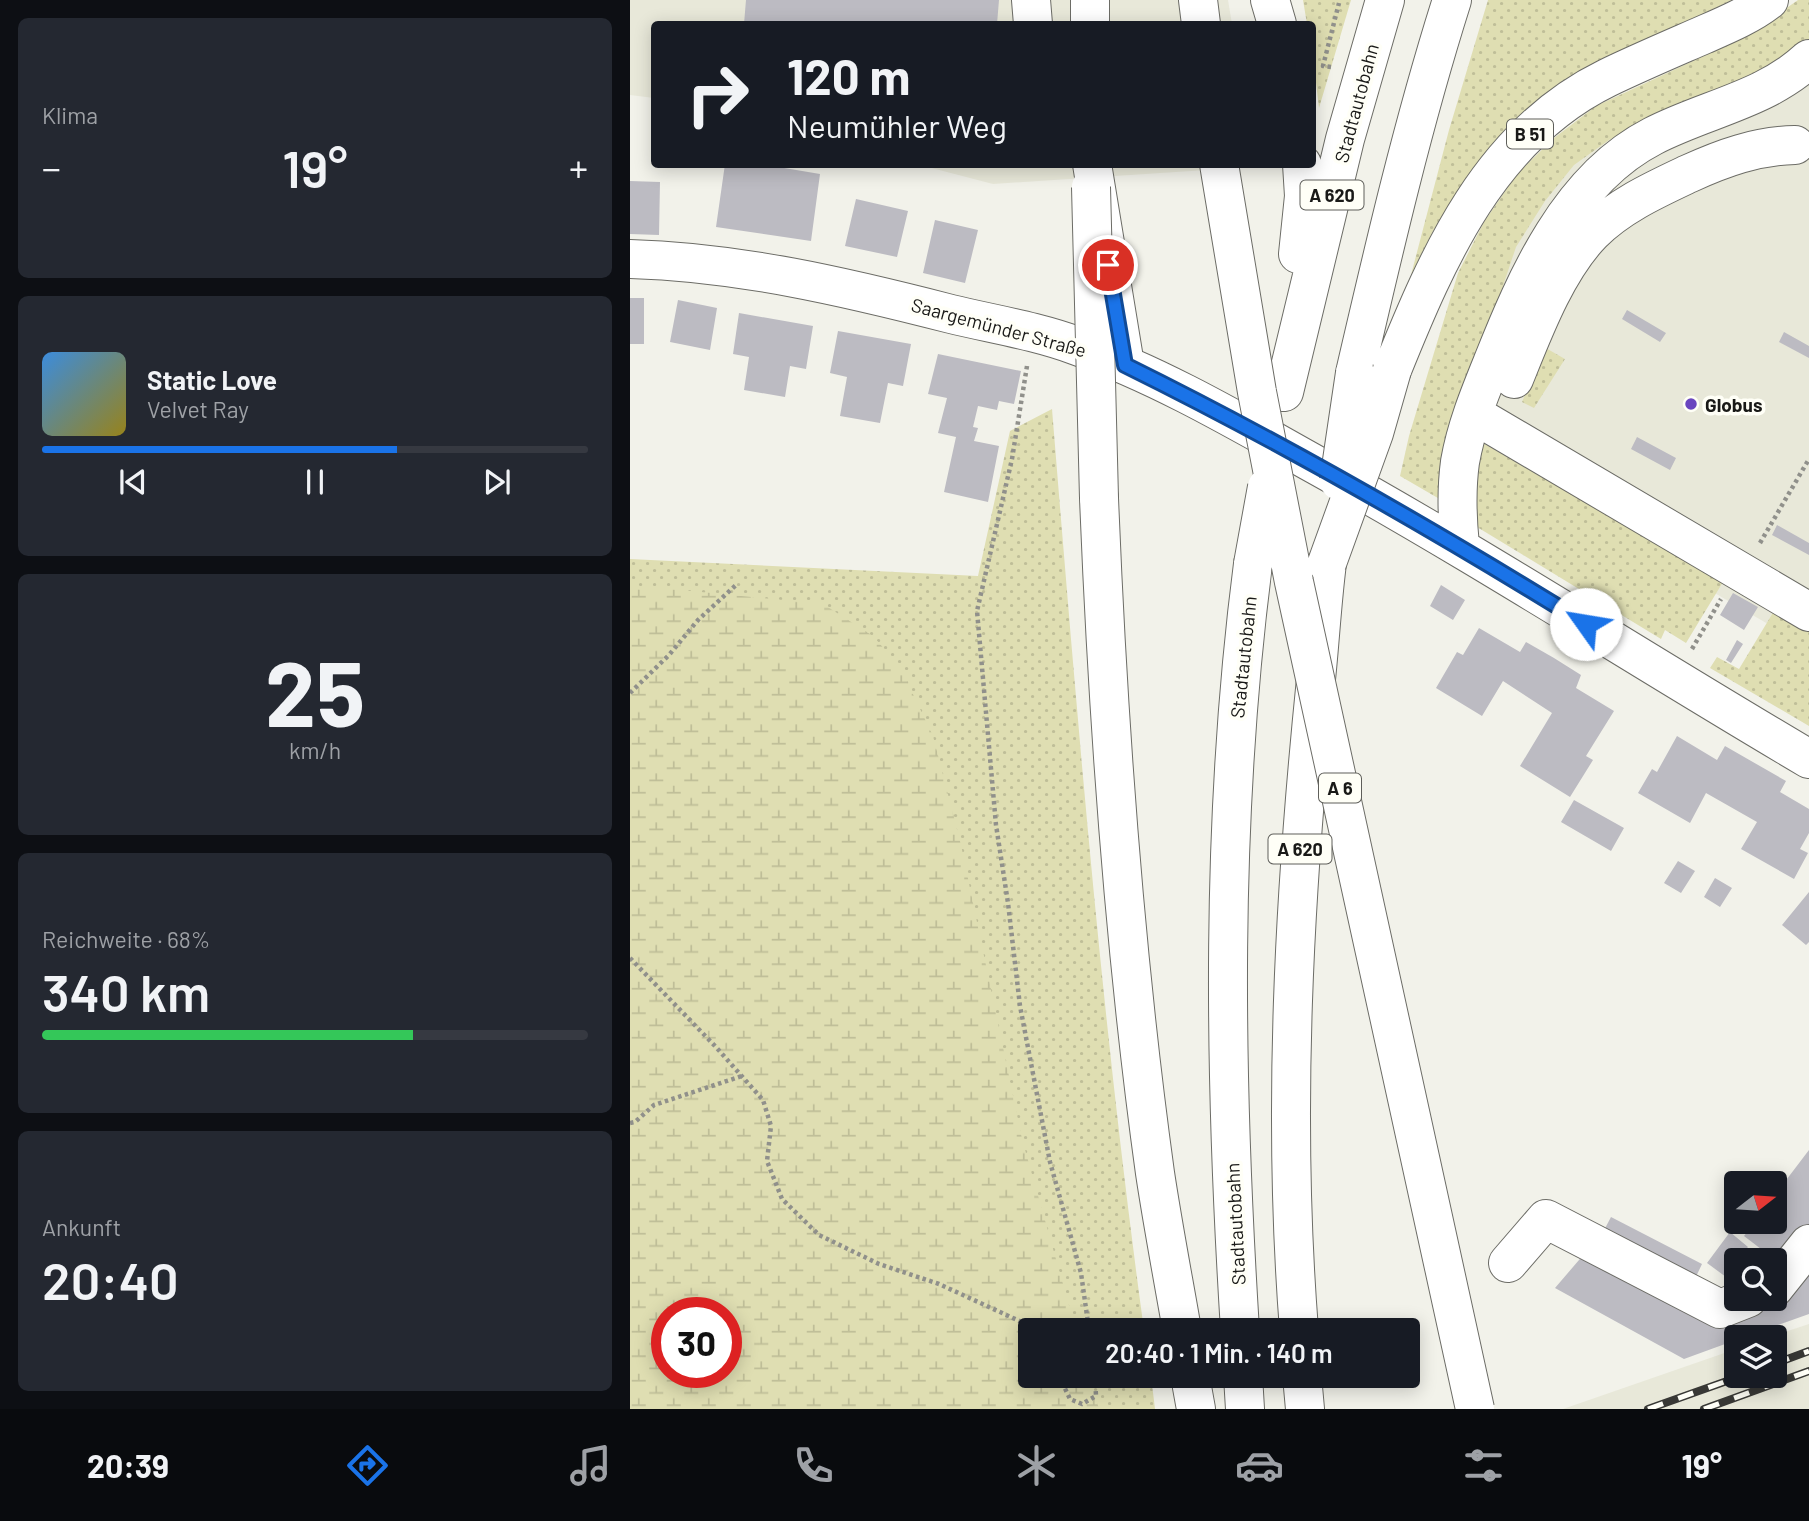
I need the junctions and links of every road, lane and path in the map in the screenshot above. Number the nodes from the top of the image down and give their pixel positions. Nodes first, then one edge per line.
1 (1031, 0) edge
2 (1090, 0) edge
3 (1198, 0) edge
4 (1270, 0) edge
5 (1385, 0) edge
6 (1452, 0) edge
7 (1769, 0) edge
8 (1339, 3) dead end
9 (1033, 21) edge
10 (1090, 21) edge
11 (1201, 21) edge
12 (1277, 21) edge
13 (1809, 59) edge
14 (1323, 66) dead end
15 (1796, 145) dead end
16 (1091, 168) edge
17 (1092, 168) edge
18 (1220, 168) edge
19 (1302, 168) edge
20 (630, 259) edge
21 (1032, 334) junction
22 (1125, 365) junction
23 (1284, 392) junction
24 (1484, 420) junction
25 (1460, 546) junction
26 (1327, 563) junction
27 (736, 585) dead end
28 (1809, 612) edge
29 (630, 693) edge
30 (1809, 759) edge
31 (630, 958) edge
32 (742, 1076) junction
33 (630, 1123) edge
34 (1809, 1244) edge
35 (1508, 1263) dead end
36 (1787, 1272) edge
37 (1724, 1307) edge
38 (1087, 1318) edge
39 (1180, 1318) edge
40 (1239, 1318) edge
41 (1299, 1318) edge
42 (1018, 1320) edge
43 (1065, 1388) edge
44 (1096, 1388) edge
45 (1192, 1388) edge
46 (1244, 1388) edge
47 (1303, 1388) edge
48 (1196, 1409) edge
49 (1245, 1409) edge
50 (1304, 1409) edge
51 (1475, 1409) edge

1 - 9 main road
2 - 10 main road
3 - 11 main road
4 - 12 main road
5 - 23 main road, Stadtautobahn / A 620
6 - 26 main road, A 620, bridge
7 - 26 main road, B 51, bridge
8 - 14 path
13 - 24 main road
15 - 24 main road
16 - 39 main road, bridge
17 - 22 main road
18 - 51 main road, A 6, bridge
19 - 23 main road
20 - 21 main road, Saargemünder Straße
21 - 22 main road, Saargemünder Straße
21 - 38 path
22 - 25 main road, Saargemünder Straße
23 - 40 main road, Stadtautobahn / A 620, bridge
24 - 25 main road
24 - 28 main road
25 - 30 main road, Saargemünder Straße
26 - 41 main road, A 620
27 - 29 path
31 - 32 path
32 - 33 path
32 - 42 path
34 - 36 main road
35 - 37 main road
43 - 44 path
45 - 48 main road
46 - 49 main road
47 - 50 main road

